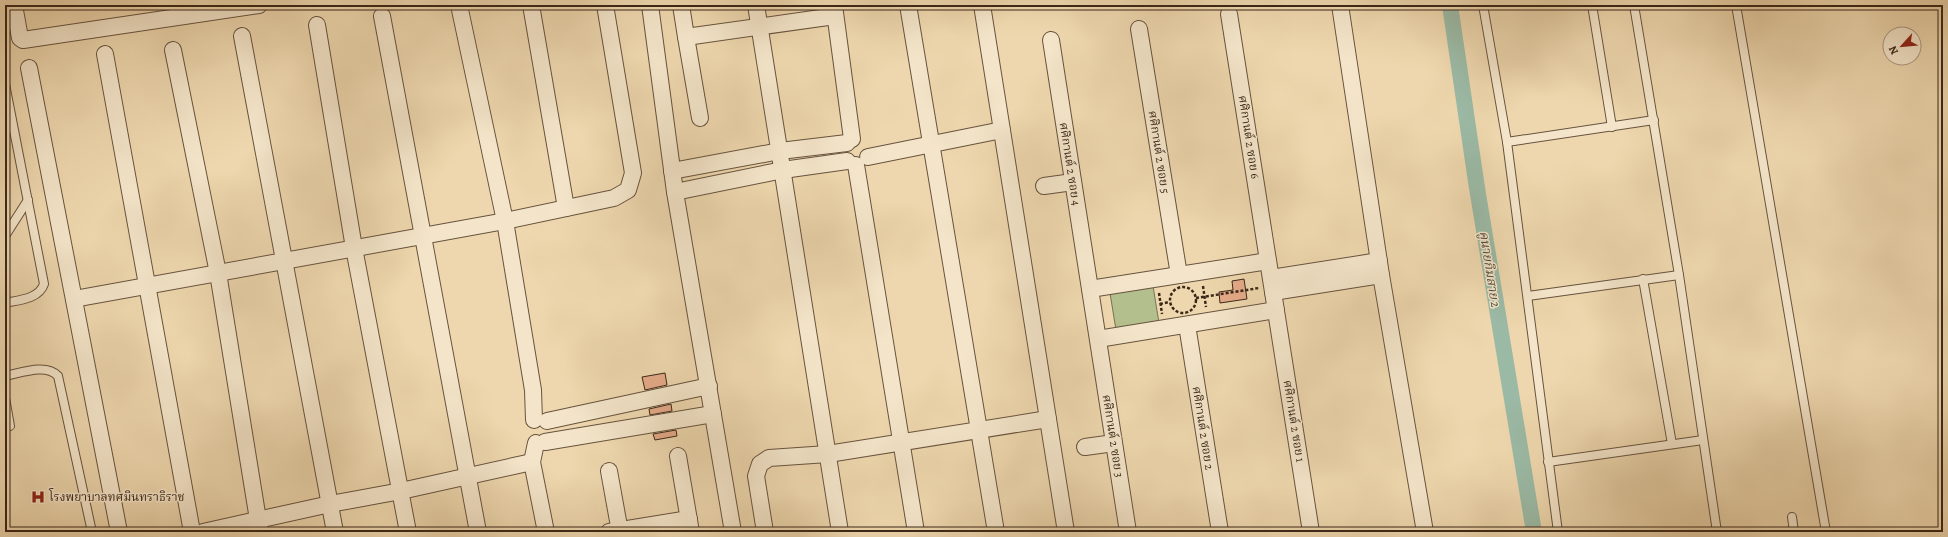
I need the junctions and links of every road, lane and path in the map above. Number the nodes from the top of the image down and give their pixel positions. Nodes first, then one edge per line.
1 (14, 5) edge
2 (259, 5) edge
3 (459, 5) edge
4 (531, 5) edge
5 (605, 5) edge
6 (650, 5) edge
7 (681, 5) edge
8 (756, 5) edge
9 (908, 5) edge
10 (982, 5) edge
11 (1340, 5) edge
12 (1483, 5) edge
13 (1592, 5) edge
14 (1634, 5) edge
15 (1736, 5) edge
16 (207, 9) edge
17 (834, 10) edge
18 (1230, 14) dead end
19 (382, 16) dead end
20 (317, 25) dead end
21 (759, 28) junction
22 (1139, 29) dead end
23 (242, 36) dead end
24 (686, 38) junction
25 (1051, 40) dead end
26 (173, 50) dead end
27 (105, 54) dead end
28 (29, 68) dead end
29 (5, 84) edge
30 (11, 118) junction
31 (700, 118) dead end
32 (1654, 120) junction
33 (1612, 127) junction
34 (5, 128) edge
35 (1002, 130) junction
36 (850, 141) junction
37 (1507, 142) junction
38 (932, 145) junction
39 (780, 151) junction
40 (857, 161) junction
41 (783, 170) junction
42 (672, 171) junction
43 (1073, 182) junction
44 (1044, 186) dead end
45 (675, 192) junction
46 (28, 200) junction
47 (566, 208) junction
48 (505, 221) junction
49 (5, 236) edge
50 (422, 236) junction
51 (354, 248) junction
52 (286, 261) junction
53 (1268, 261) junction
54 (1380, 268) junction
55 (1201, 272) junction
56 (218, 273) junction
57 (1178, 275) junction
58 (1679, 275) junction
59 (1156, 279) junction
60 (1643, 279) junction
61 (1272, 285) junction
62 (147, 287) junction
63 (1090, 289) junction
64 (1204, 296) junction
65 (1528, 296) junction
66 (1196, 298) junction
67 (74, 299) junction
68 (1169, 302) junction
69 (5, 303) edge
70 (1160, 304) junction
71 (1276, 310) junction
72 (1208, 321) junction
73 (1187, 325) junction
74 (1164, 328) junction
75 (1098, 339) junction
76 (5, 376) edge
77 (709, 386) junction
78 (5, 398) edge
79 (713, 414) junction
80 (1048, 419) junction
81 (541, 421) junction
82 (10, 426) dead end
83 (979, 429) junction
84 (1703, 440) junction
85 (541, 443) junction
86 (902, 444) junction
87 (1114, 444) junction
88 (1672, 444) junction
89 (1085, 448) dead end
90 (828, 454) junction
91 (678, 456) dead end
92 (532, 462) junction
93 (1548, 462) junction
94 (609, 471) dead end
95 (468, 476) junction
96 (401, 491) junction
97 (330, 504) junction
98 (1792, 516) dead end
99 (259, 526) edge
100 (690, 526) edge
101 (616, 531) edge
102 (92, 532) edge
103 (119, 532) edge
104 (192, 532) edge
105 (203, 532) edge
106 (335, 532) edge
107 (408, 532) edge
108 (478, 532) edge
109 (546, 532) edge
110 (733, 532) edge
111 (765, 532) edge
112 (840, 532) edge
113 (916, 532) edge
114 (996, 532) edge
115 (1066, 532) edge
116 (1128, 532) edge
117 (1220, 532) edge
118 (1311, 532) edge
119 (1425, 532) edge
120 (1558, 532) edge
121 (1717, 532) edge
122 (1794, 532) edge
123 (1826, 532) edge

1 - 16 street
2 - 16 street
3 - 48 street
4 - 47 street
5 - 47 street
6 - 42 street
7 - 24 street
8 - 21 street
9 - 38 street
10 - 35 street
11 - 54 street
12 - 37 lane
13 - 33 lane
14 - 32 lane
15 - 123 lane
17 - 21 street
17 - 36 street
18 - 53 street, ศศิกานต์ 2 ซอย 6
19 - 50 street
20 - 51 street
21 - 24 street
21 - 39 street
22 - 57 street, ศศิกานต์ 2 ซอย 5
23 - 52 street
24 - 31 street
25 - 43 street, ศศิกานต์ 2 ซอย 4
26 - 56 street
27 - 62 street
28 - 67 street
29 - 30 lane
30 - 34 lane
30 - 46 lane
32 - 33 lane
32 - 58 lane
33 - 37 lane
35 - 38 street
35 - 80 street
36 - 39 street
36 - 40 street
36 - 40 street
37 - 65 lane
38 - 40 street
38 - 83 street
39 - 41 street
39 - 42 street
40 - 41 street
40 - 86 street
41 - 45 street
41 - 90 street
42 - 45 street
43 - 44 street
43 - 63 street, ศศิกานต์ 2 ซอย 4
45 - 77 street
46 - 49 lane
46 - 69 lane
47 - 48 street
48 - 50 street
48 - 81 street
50 - 51 street
50 - 95 street
51 - 52 street
51 - 96 street
52 - 56 street
52 - 97 street
53 - 55 street
53 - 61 street, ศศิกานต์ 2 ซอย 6
54 - 61 street
54 - 119 street
55 - 57 street
55 - 64 path
56 - 62 street
56 - 99 street
57 - 59 street
58 - 60 lane
58 - 84 lane
59 - 63 street
59 - 70 path
60 - 65 lane
60 - 88 lane
61 - 64 path
61 - 71 street, ศศิกานต์ 2 ซอย 1
62 - 67 street
62 - 104 street
63 - 75 street, ศศิกานต์ 2 ซอย 4
64 - 66 path
64 - 72 path
65 - 93 lane
66 - 68 path
66 - 68 path
67 - 103 street
68 - 70 path
70 - 74 path
71 - 72 street
71 - 118 street, ศศิกานต์ 2 ซอย 1
72 - 73 street
73 - 74 street
73 - 117 street, ศศิกานต์ 2 ซอย 2
74 - 75 street
75 - 87 street, ศศิกานต์ 2 ซอย 3
76 - 102 lane
77 - 79 street
77 - 81 street
78 - 82 lane
79 - 85 street
79 - 110 street
80 - 83 street
80 - 115 street
81 - 85 street
83 - 86 street
83 - 114 street
84 - 88 lane
84 - 121 lane
85 - 92 street
86 - 90 street
86 - 113 street
87 - 89 street
87 - 116 street, ศศิกานต์ 2 ซอย 3
88 - 93 lane
90 - 111 street
90 - 112 street
91 - 100 street
92 - 95 street
92 - 109 street
93 - 120 lane
94 - 101 street
95 - 96 street
95 - 108 street
96 - 97 street
96 - 107 street
97 - 99 street
97 - 106 street
98 - 122 lane
99 - 105 street
100 - 101 street

